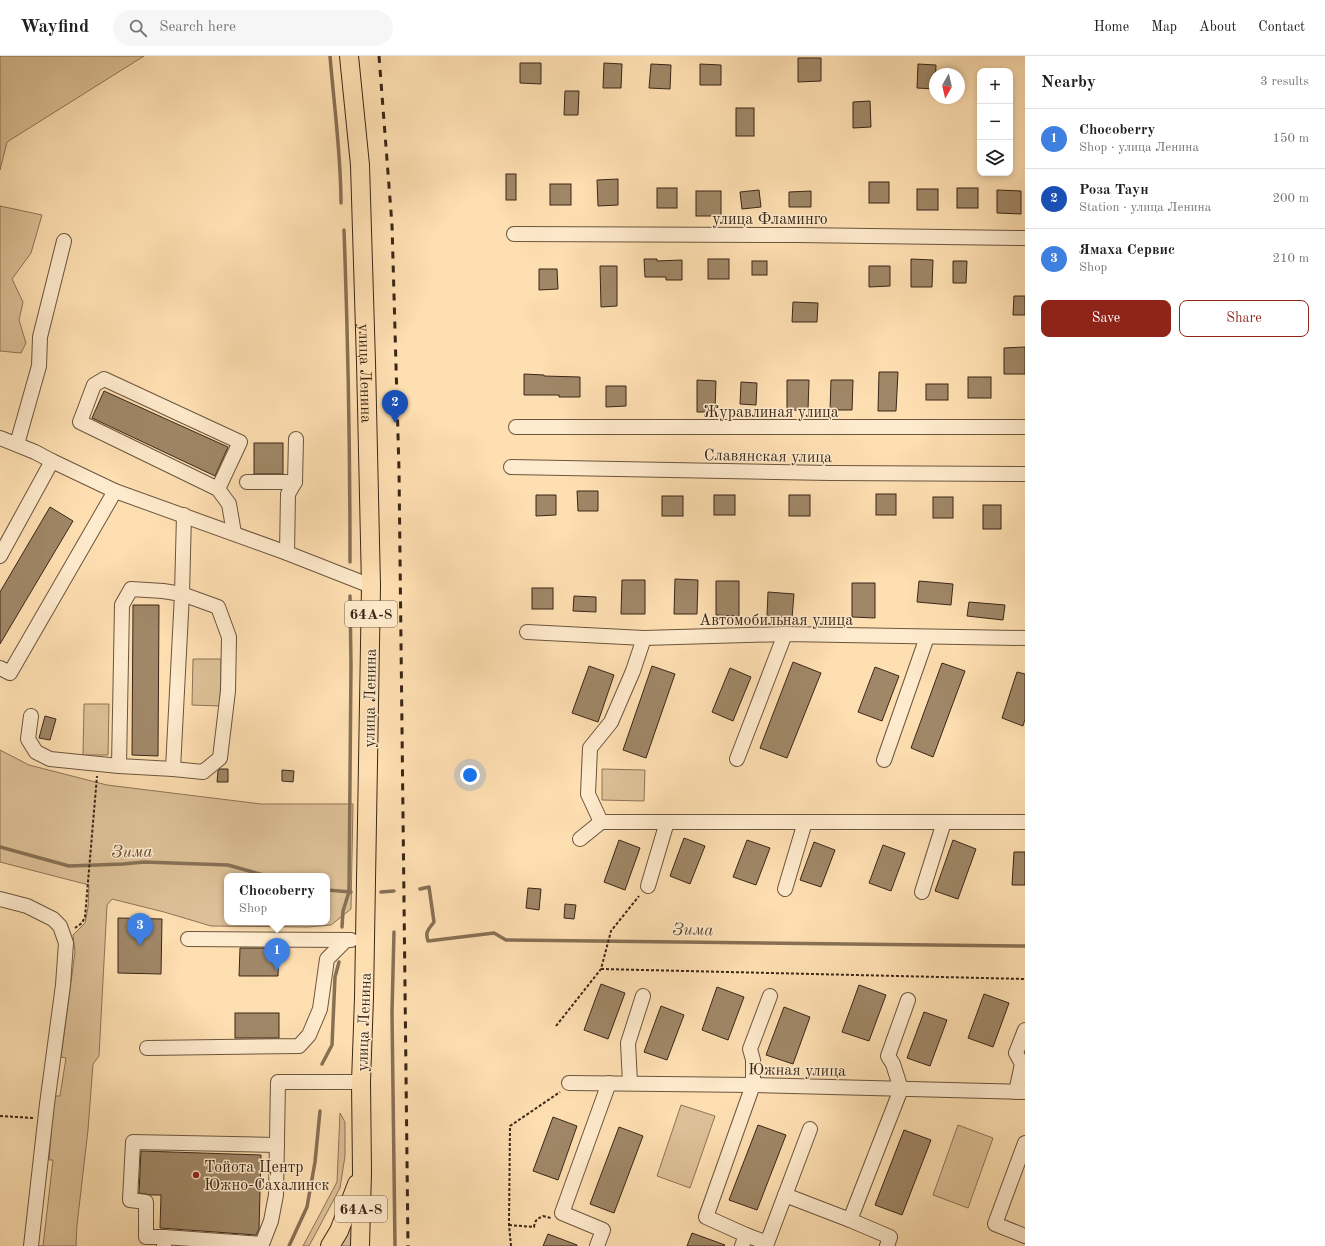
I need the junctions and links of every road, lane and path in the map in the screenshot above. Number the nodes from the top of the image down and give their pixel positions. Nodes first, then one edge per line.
1 (349, 56) edge
2 (514, 234) dead end
3 (1025, 238) edge
4 (64, 241) dead end
5 (516, 427) dead end
6 (1025, 427) edge
7 (0, 438) edge
8 (296, 439) dead end
9 (17, 444) junction
10 (52, 462) junction
11 (511, 467) dead end
12 (1025, 474) edge
13 (247, 482) dead end
14 (295, 482) junction
15 (218, 489) junction
16 (115, 491) junction
17 (184, 515) junction
18 (234, 533) junction
19 (287, 553) junction
20 (0, 556) edge
21 (371, 586) junction
22 (182, 594) junction
23 (527, 632) dead end
24 (785, 634) junction
25 (927, 636) junction
26 (644, 638) junction
27 (1025, 638) edge
28 (0, 668) edge
29 (31, 716) dead end
30 (737, 759) dead end
31 (884, 760) dead end
32 (98, 764) junction
33 (119, 766) junction
34 (173, 769) junction
35 (601, 822) junction
36 (667, 822) junction
37 (805, 822) junction
38 (944, 822) junction
39 (1025, 822) edge
40 (580, 839) dead end
41 (648, 886) joint
42 (785, 889) dead end
43 (922, 892) dead end
44 (0, 899) edge
45 (64, 935) junction
46 (188, 939) dead end
47 (346, 940) junction
48 (365, 940) junction
49 (601, 968) junction
50 (1025, 979) edge
51 (643, 996) dead end
52 (770, 996) dead end
53 (908, 1000) dead end
54 (556, 1026) dead end
55 (1025, 1030) edge
56 (147, 1048) dead end
57 (361, 1082) junction
58 (569, 1083) joint
59 (609, 1083) junction
60 (630, 1083) junction
61 (754, 1085) junction
62 (901, 1089) junction
63 (1021, 1092) edge
64 (0, 1116) edge
65 (39, 1118) dead end
66 (810, 1128) dead end
67 (1025, 1143) edge
68 (276, 1145) junction
69 (362, 1172) junction
70 (785, 1195) junction
71 (556, 1220) dead end
72 (850, 1220) junction
73 (509, 1225) junction
74 (1025, 1236) edge
75 (744, 1241) edge
76 (164, 1242) edge
77 (31, 1246) edge
78 (330, 1246) edge
79 (360, 1246) edge
80 (511, 1246) edge
81 (597, 1246) edge
82 (887, 1246) edge

1 - 21 main road, улица Ленина / 64А-8
2 - 3 street, улица Фламинго
4 - 9 street
5 - 6 street, Журавлиная улица
7 - 9 street
8 - 14 street
9 - 10 street
10 - 16 street
10 - 20 street
11 - 12 street, Славянская улица
13 - 14 street
14 - 19 street
15 - 15 street
15 - 18 street
16 - 17 street
16 - 28 street
17 - 18 street
17 - 22 street
18 - 19 street
19 - 21 street
21 - 48 main road, улица Ленина / 64А-8
22 - 33 street
22 - 34 street
22 - 34 street
23 - 26 street, Автомобильная улица
24 - 25 street, Автомобильная улица
24 - 26 street, Автомобильная улица
24 - 30 street
25 - 27 street, Автомобильная улица
25 - 31 street
26 - 35 street
29 - 32 street
32 - 33 street
32 - 45 path
33 - 34 street
35 - 36 street
35 - 40 street
36 - 37 street
36 - 41 street
37 - 38 street
37 - 42 street
38 - 39 street
38 - 43 street
41 - 49 path
44 - 45 street
45 - 77 street
46 - 47 street
47 - 48 street
47 - 56 street
48 - 57 main road, улица Ленина / 64А-8
49 - 50 path
49 - 54 path
51 - 60 street
52 - 61 street
53 - 62 street
55 - 63 street
57 - 68 street
57 - 69 main road, улица Ленина / 64А-8
58 - 59 street, Южная улица
58 - 73 path
59 - 60 street, Южная улица
59 - 81 street
60 - 61 street, Южная улица
61 - 62 street, Южная улица
61 - 75 street
62 - 63 street, Южная улица
62 - 72 street
64 - 65 path
66 - 70 street
67 - 74 street
68 - 76 street
68 - 76 street
69 - 78 main road, улица Ленина / 64А-8
69 - 79 main road, улица Ленина / 64А-8
70 - 72 street
70 - 75 street
71 - 73 path
72 - 82 street
73 - 80 path

